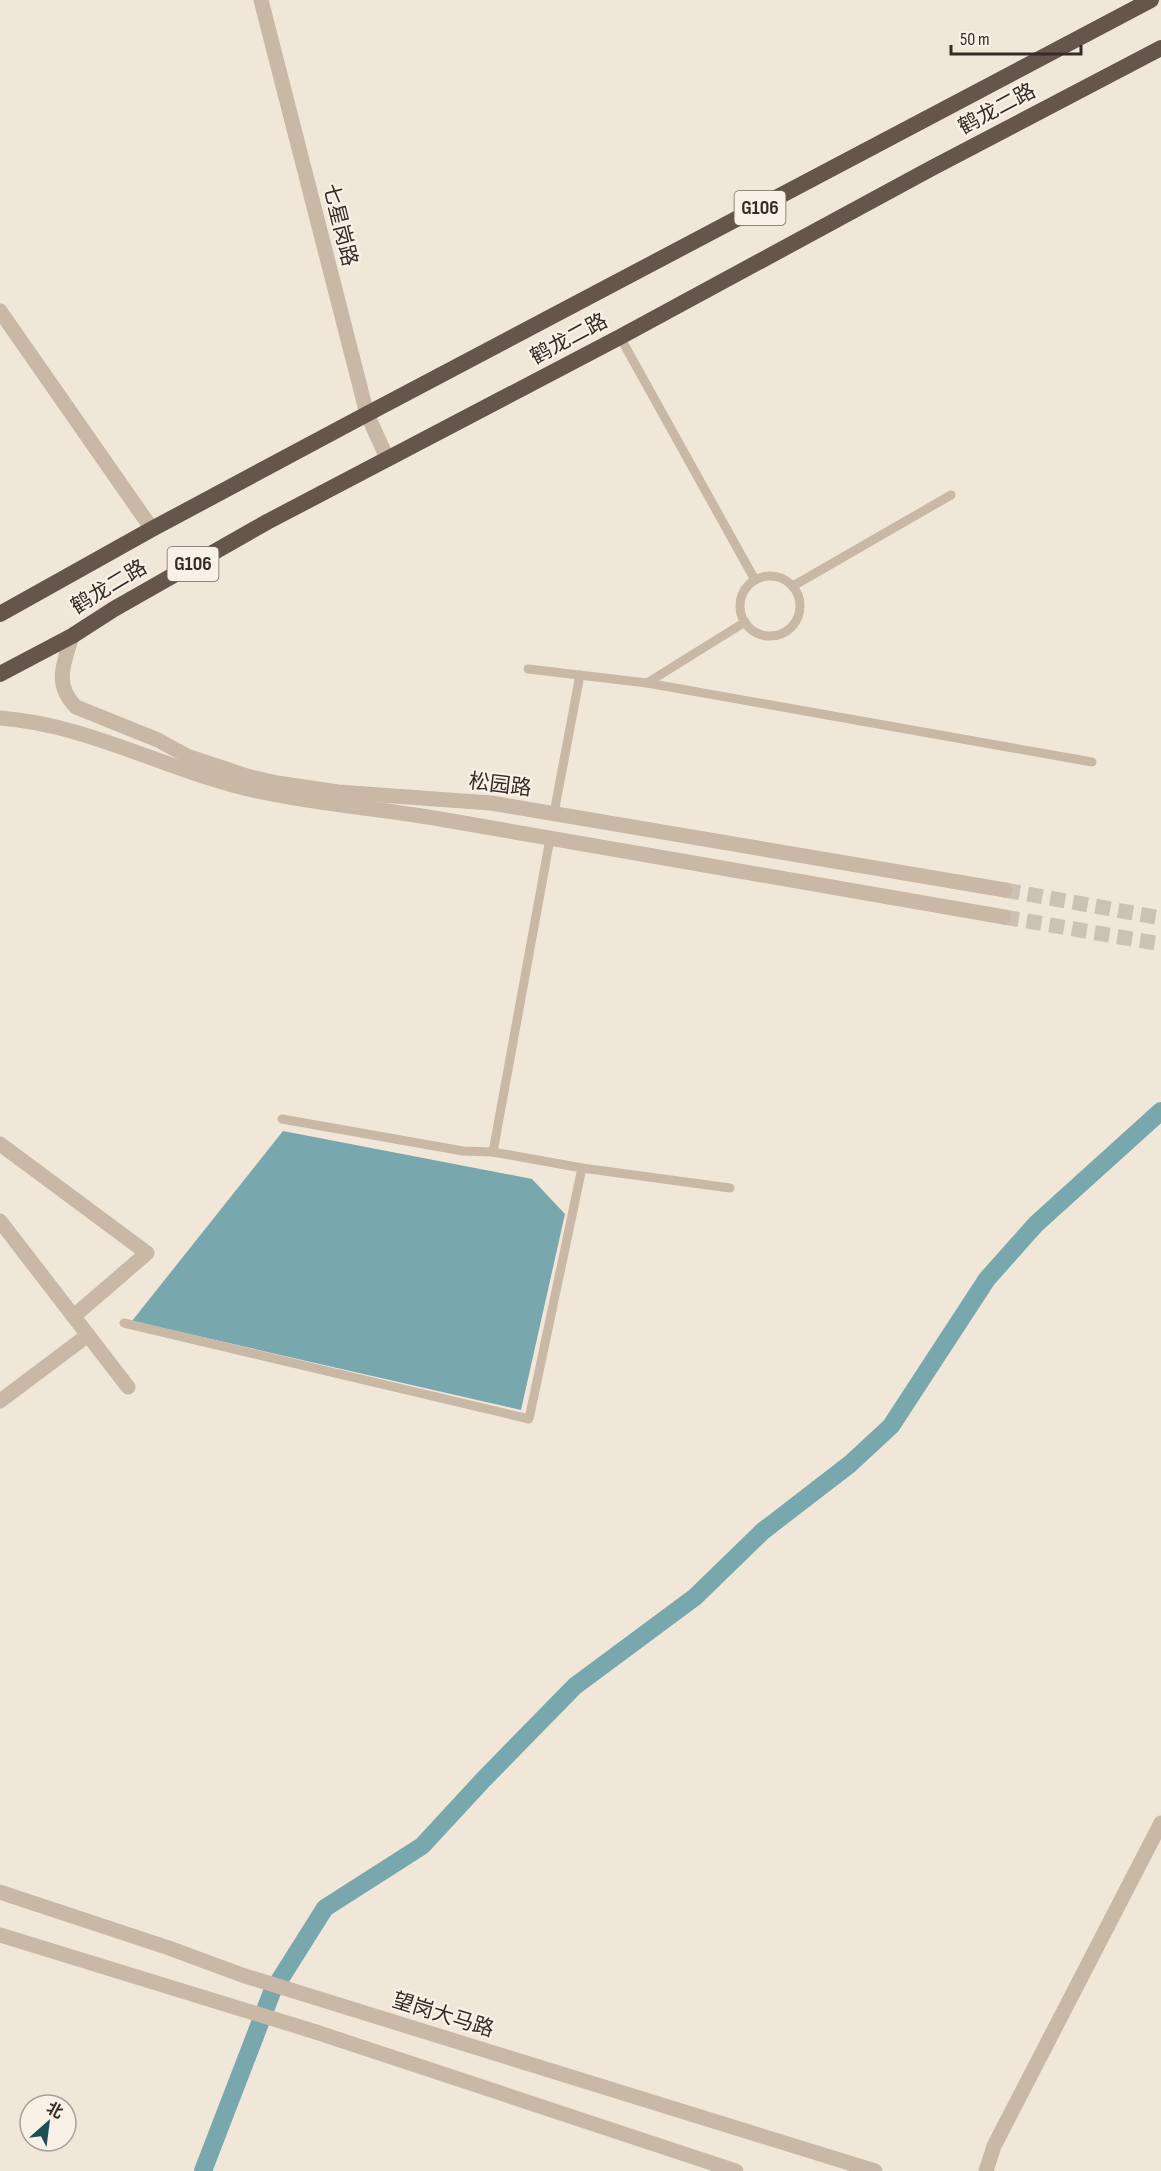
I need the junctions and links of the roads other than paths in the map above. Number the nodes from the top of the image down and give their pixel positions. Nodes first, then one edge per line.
1 (261, 0) edge
2 (1151, 0) edge
3 (1161, 48) edge
4 (0, 311) edge
5 (620, 337) junction
6 (367, 414) junction
7 (387, 458) junction
8 (951, 495) dead end
9 (152, 529) junction
10 (755, 580) junction
11 (793, 586) junction
12 (0, 614) edge
13 (745, 622) junction
14 (72, 636) junction
15 (528, 669) dead end
16 (0, 674) edge
17 (580, 675) junction
18 (647, 683) junction
19 (0, 718) edge
20 (1092, 762) dead end
21 (554, 813) junction
22 (550, 839) junction
23 (1005, 890) tunnel mouth
24 (1004, 917) tunnel mouth
25 (282, 1119) dead end
26 (0, 1144) edge
27 (493, 1152) junction
28 (582, 1168) junction
29 (730, 1188) dead end
30 (0, 1221) edge
31 (74, 1316) junction
32 (124, 1323) dead end
33 (88, 1335) junction
34 (128, 1387) dead end
35 (0, 1401) edge
36 (1161, 1823) edge
37 (0, 1892) edge
38 (0, 1935) edge
39 (736, 2171) edge
40 (875, 2171) edge
41 (986, 2171) edge

1 - 6 street, 七星岗路
2 - 6 highway, 鹤龙二路 / G106
3 - 5 highway, 鹤龙二路 / G106
4 - 9 street
5 - 7 highway, 鹤龙二路 / G106
5 - 10 lane
6 - 7 street, 七星岗路
6 - 9 highway, 鹤龙二路 / G106
7 - 14 highway, 鹤龙二路 / G106
8 - 11 lane
9 - 12 highway, 鹤龙二路 / G106
10 - 11 lane
10 - 13 lane
11 - 13 lane
13 - 18 lane
14 - 16 highway, 鹤龙二路 / G106
14 - 21 street, 松园路
15 - 17 lane
17 - 18 lane
17 - 21 lane
18 - 20 lane
19 - 22 street, 松园路
21 - 23 street, 松园路
22 - 24 street, 松园路
22 - 27 lane
25 - 27 lane
26 - 31 street
27 - 28 lane
28 - 29 lane
28 - 32 lane
30 - 31 street
31 - 33 street
33 - 34 street
33 - 35 street
36 - 41 street
37 - 40 street, 望岗大马路
38 - 39 street

